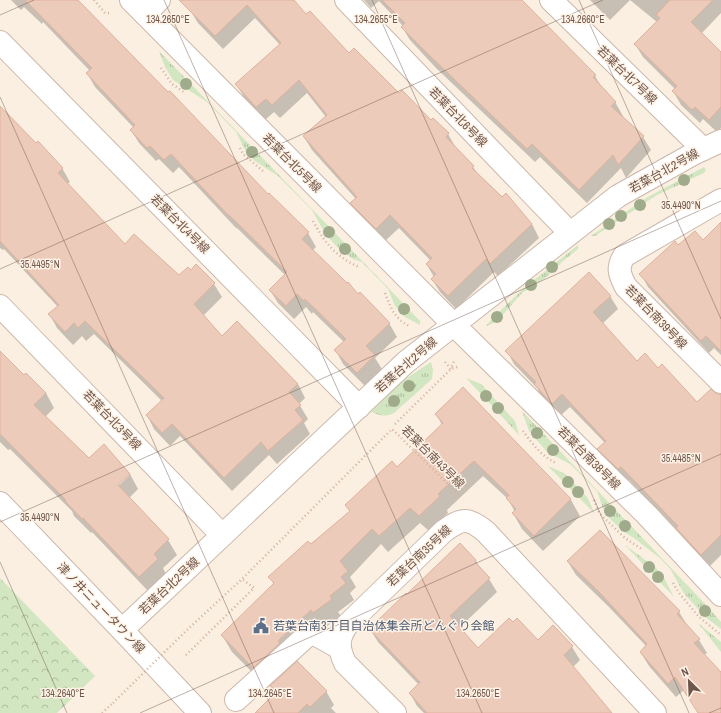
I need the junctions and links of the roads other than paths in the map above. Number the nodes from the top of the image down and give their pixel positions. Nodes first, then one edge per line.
1 (346, 0) edge
2 (550, 0) edge
3 (145, 5) edge
4 (0, 42) edge
5 (712, 145) edge
6 (721, 200) edge
7 (570, 233) junction
8 (0, 306) edge
9 (454, 325) junction
10 (721, 382) edge
11 (359, 407) junction
12 (0, 503) edge
13 (222, 536) junction
14 (721, 595) edge
15 (122, 630) junction
16 (340, 648) junction
17 (236, 700) dead end
18 (200, 713) edge
19 (394, 713) edge
20 (655, 713) edge

1 - 7 street, 若葉台北6号線
2 - 5 street, 若葉台北7号線
3 - 9 street, 若葉台北5号線
4 - 11 street, 若葉台北4号線
5 - 7 street, 若葉台北2号線
6 - 10 street, 若葉台南39号線
7 - 9 street, 若葉台北2号線
8 - 13 street, 若葉台北3号線
9 - 11 street, 若葉台北2号線
9 - 14 street, 若葉台南38号線
11 - 13 street, 若葉台北2号線
12 - 15 street, 津ノ井ニュータウン線
13 - 15 street, 若葉台北2号線
15 - 18 street, 津ノ井ニュータウン線
16 - 17 street
16 - 19 street
16 - 20 street, 若葉台南35号線

